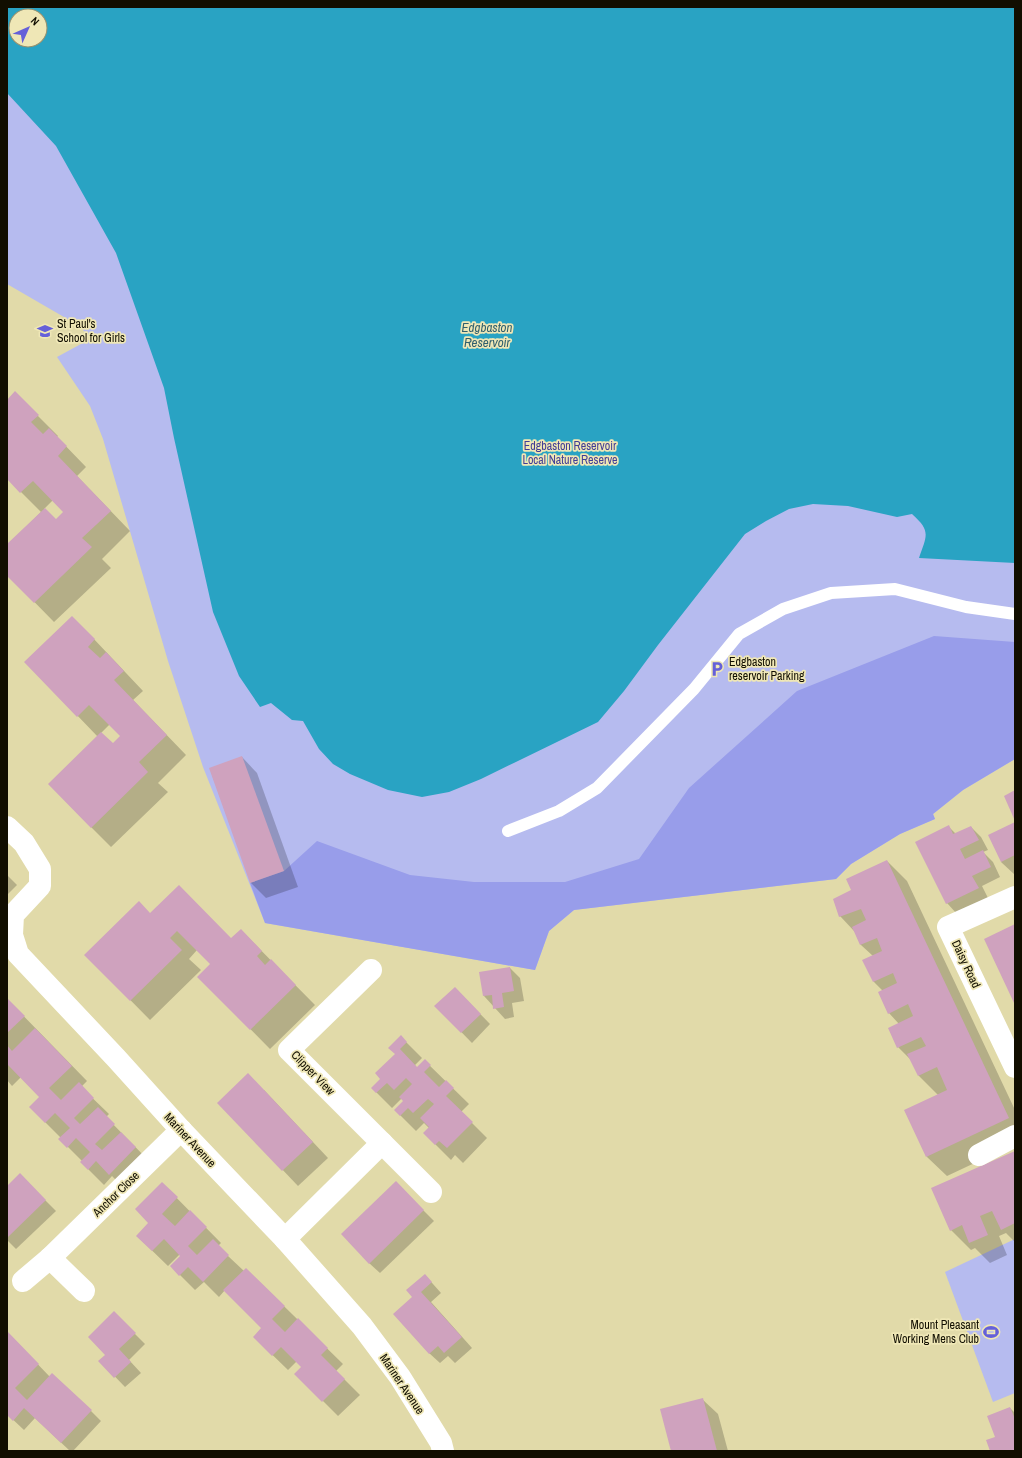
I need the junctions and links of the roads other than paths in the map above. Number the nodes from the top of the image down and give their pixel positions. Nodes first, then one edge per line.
1 (1015, 614) edge
2 (7, 827) edge
3 (508, 831) dead end
4 (1015, 897) edge
5 (10, 936) edge
6 (371, 970) dead end
7 (1015, 1067) edge
8 (181, 1130) junction
9 (1015, 1136) edge
10 (382, 1143) junction
11 (979, 1155) dead end
12 (431, 1192) dead end
13 (285, 1239) junction
14 (50, 1258) junction
15 (23, 1281) dead end
16 (84, 1291) dead end
17 (443, 1451) edge

1 - 3 lane
2 - 5 street, Mariner Avenue
4 - 7 street, Daisy Road
5 - 8 street, Mariner Avenue
6 - 10 street, Clipper View
8 - 13 street, Mariner Avenue
8 - 14 street, Anchor Close
9 - 11 street
10 - 12 street, Clipper View
10 - 13 street
13 - 17 street, Mariner Avenue
14 - 15 street, Anchor Close
14 - 16 street

